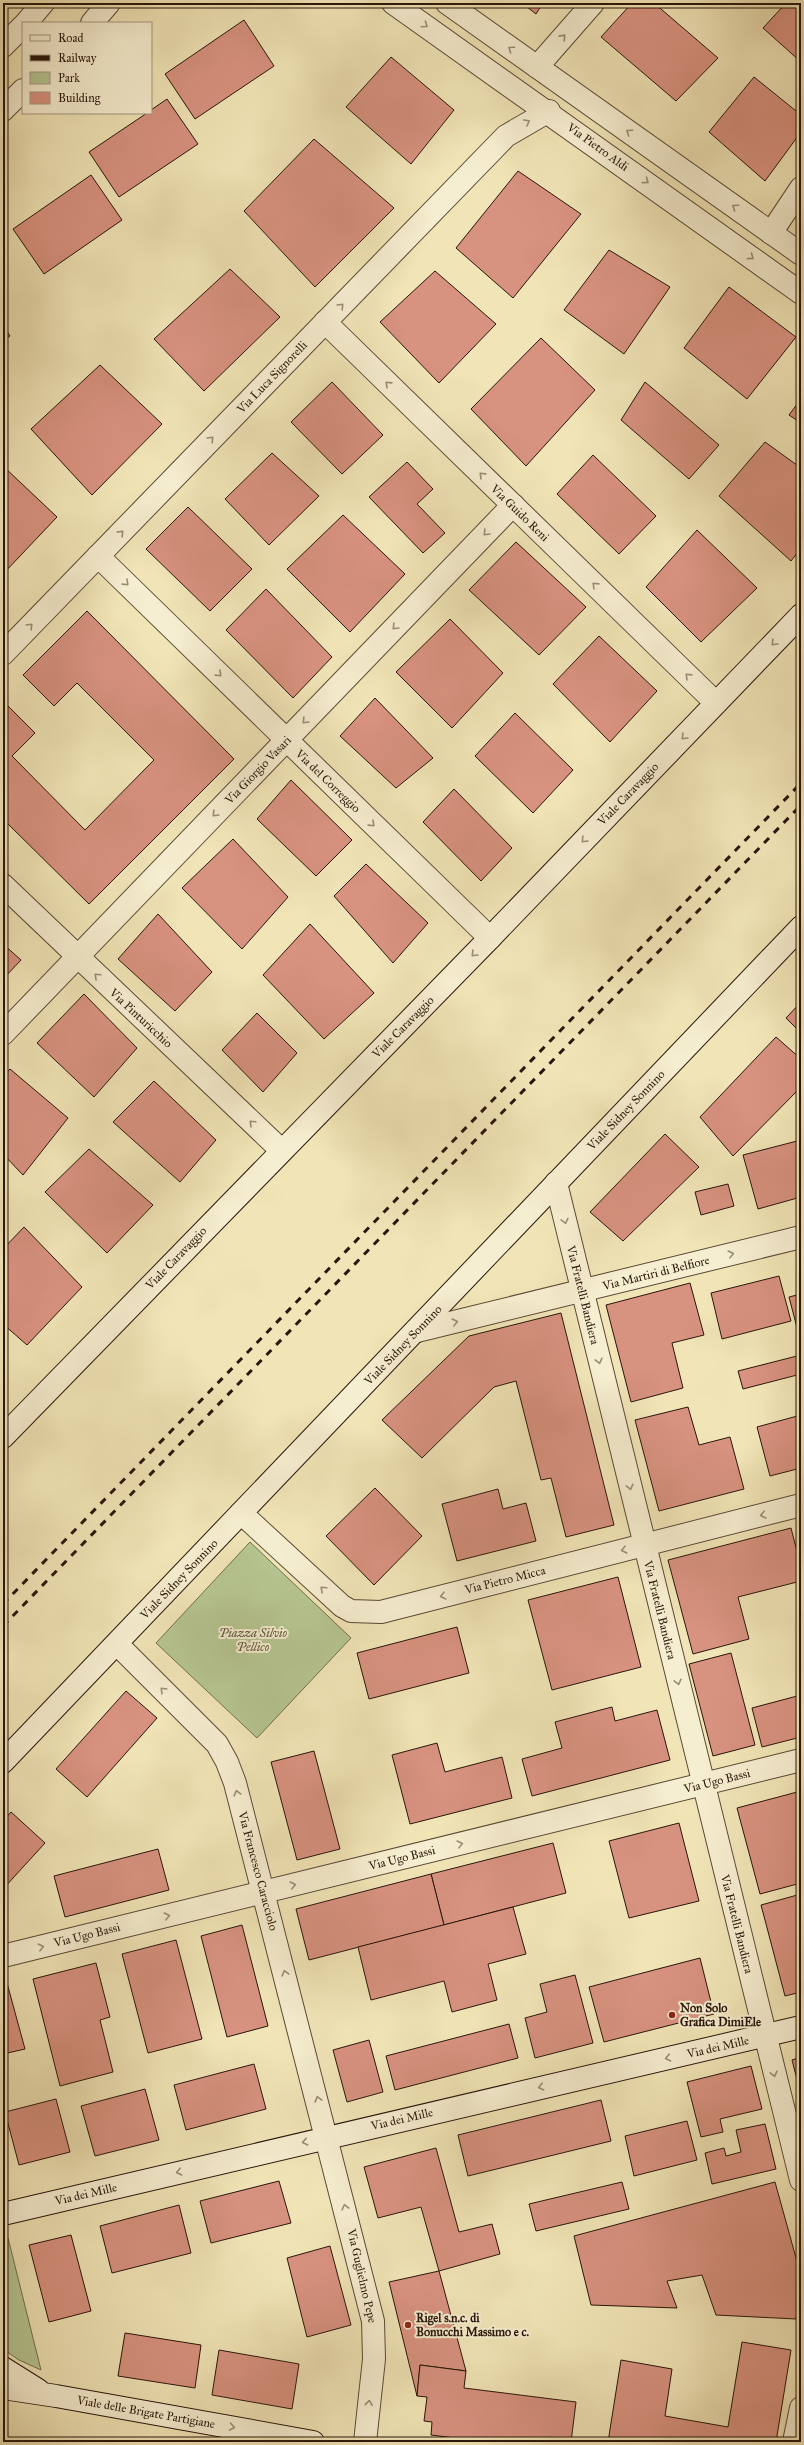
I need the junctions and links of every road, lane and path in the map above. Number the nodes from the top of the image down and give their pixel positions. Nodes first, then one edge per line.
1 (43, 3) edge
2 (109, 3) edge
3 (393, 3) edge
4 (447, 3) edge
5 (593, 3) edge
6 (27, 22) edge
7 (93, 22) edge
8 (22, 27) edge
9 (3, 46) edge
10 (537, 66) junction
11 (22, 91) edge
12 (3, 110) edge
13 (549, 111) junction
14 (801, 188) edge
15 (771, 233) junction
16 (801, 254) edge
17 (801, 293) edge
18 (325, 322) junction
19 (513, 505) junction
20 (98, 556) junction
21 (801, 615) edge
22 (3, 654) edge
23 (716, 703) junction
24 (286, 740) junction
25 (3, 885) edge
26 (801, 927) edge
27 (490, 938) junction
28 (77, 958) junction
29 (3, 1034) edge
30 (281, 1150) junction
31 (556, 1183) junction
32 (801, 1237) edge
33 (582, 1291) junction
34 (417, 1331) junction
35 (3, 1437) edge
36 (801, 1505) edge
37 (241, 1513) junction
38 (644, 1545) junction
39 (116, 1644) junction
40 (801, 1760) edge
41 (3, 1762) edge
42 (703, 1784) junction
43 (263, 1892) junction
44 (3, 1956) edge
45 (801, 2027) edge
46 (765, 2036) junction
47 (328, 2136) junction
48 (801, 2180) edge
49 (3, 2214) edge
50 (3, 2368) edge
51 (3, 2388) edge
52 (45, 2394) junction
53 (801, 2408) edge
54 (313, 2442) edge
55 (365, 2442) edge
56 (794, 2442) edge

1 - 6 street
2 - 7 street
3 -> 13 street, Via Pietro Aldi
10 -> 4 street
10 -> 5 street
8 - 9 street
15 -> 10 street
11 - 12 street
13 -> 17 street, Via Pietro Aldi
18 -> 13 street, Via Luca Signorelli
14 - 15 street
15 - 16 street
19 -> 18 street, Via Guido Reni
20 -> 18 street, Via Luca Signorelli
23 -> 19 street, Via Guido Reni
19 -> 24 street, Via Giorgio Vasari
22 -> 20 street, Via Luca Signorelli
20 -> 24 street, Via del Correggio
21 -> 23 street, Viale Caravaggio
23 -> 27 street, Viale Caravaggio
24 -> 27 street, Via del Correggio
24 -> 28 street, Via Giorgio Vasari
25 - 28 street, Via Pinturicchio
26 - 31 street, Viale Sidney Sonnino
27 -> 30 street, Viale Caravaggio
28 - 29 street, Via Giorgio Vasari
30 -> 28 street, Via Pinturicchio
30 - 35 street, Viale Caravaggio
31 -> 33 street, Via Fratelli Bandiera
31 - 34 street, Viale Sidney Sonnino
33 -> 32 street, Via Martiri di Belfiore
34 -> 33 street, Via Martiri di Belfiore
33 -> 38 street, Via Fratelli Bandiera
34 - 37 street, Viale Sidney Sonnino
36 -> 38 street, Via Pietro Micca
38 -> 37 street, Via Pietro Micca
37 - 39 street, Viale Sidney Sonnino
38 -> 42 street, Via Fratelli Bandiera
39 - 41 street, Viale Sidney Sonnino
43 -> 39 street, Via Francesco Caracciolo
40 - 42 street, Via Ugo Bassi
43 -> 42 street, Via Ugo Bassi
42 - 46 street, Via Fratelli Bandiera
44 -> 43 street, Via Ugo Bassi
47 -> 43 street, Via Francesco Caracciolo
45 - 46 street, Via dei Mille
46 -> 47 street, Via dei Mille
46 -> 48 street, Via Fratelli Bandiera
47 -> 49 street, Via dei Mille
55 -> 47 street, Via Guglielmo Pepe
50 - 52 street
51 - 52 street, Viale delle Brigate Partigiane
52 -> 54 street, Viale delle Brigate Partigiane
53 - 56 street

